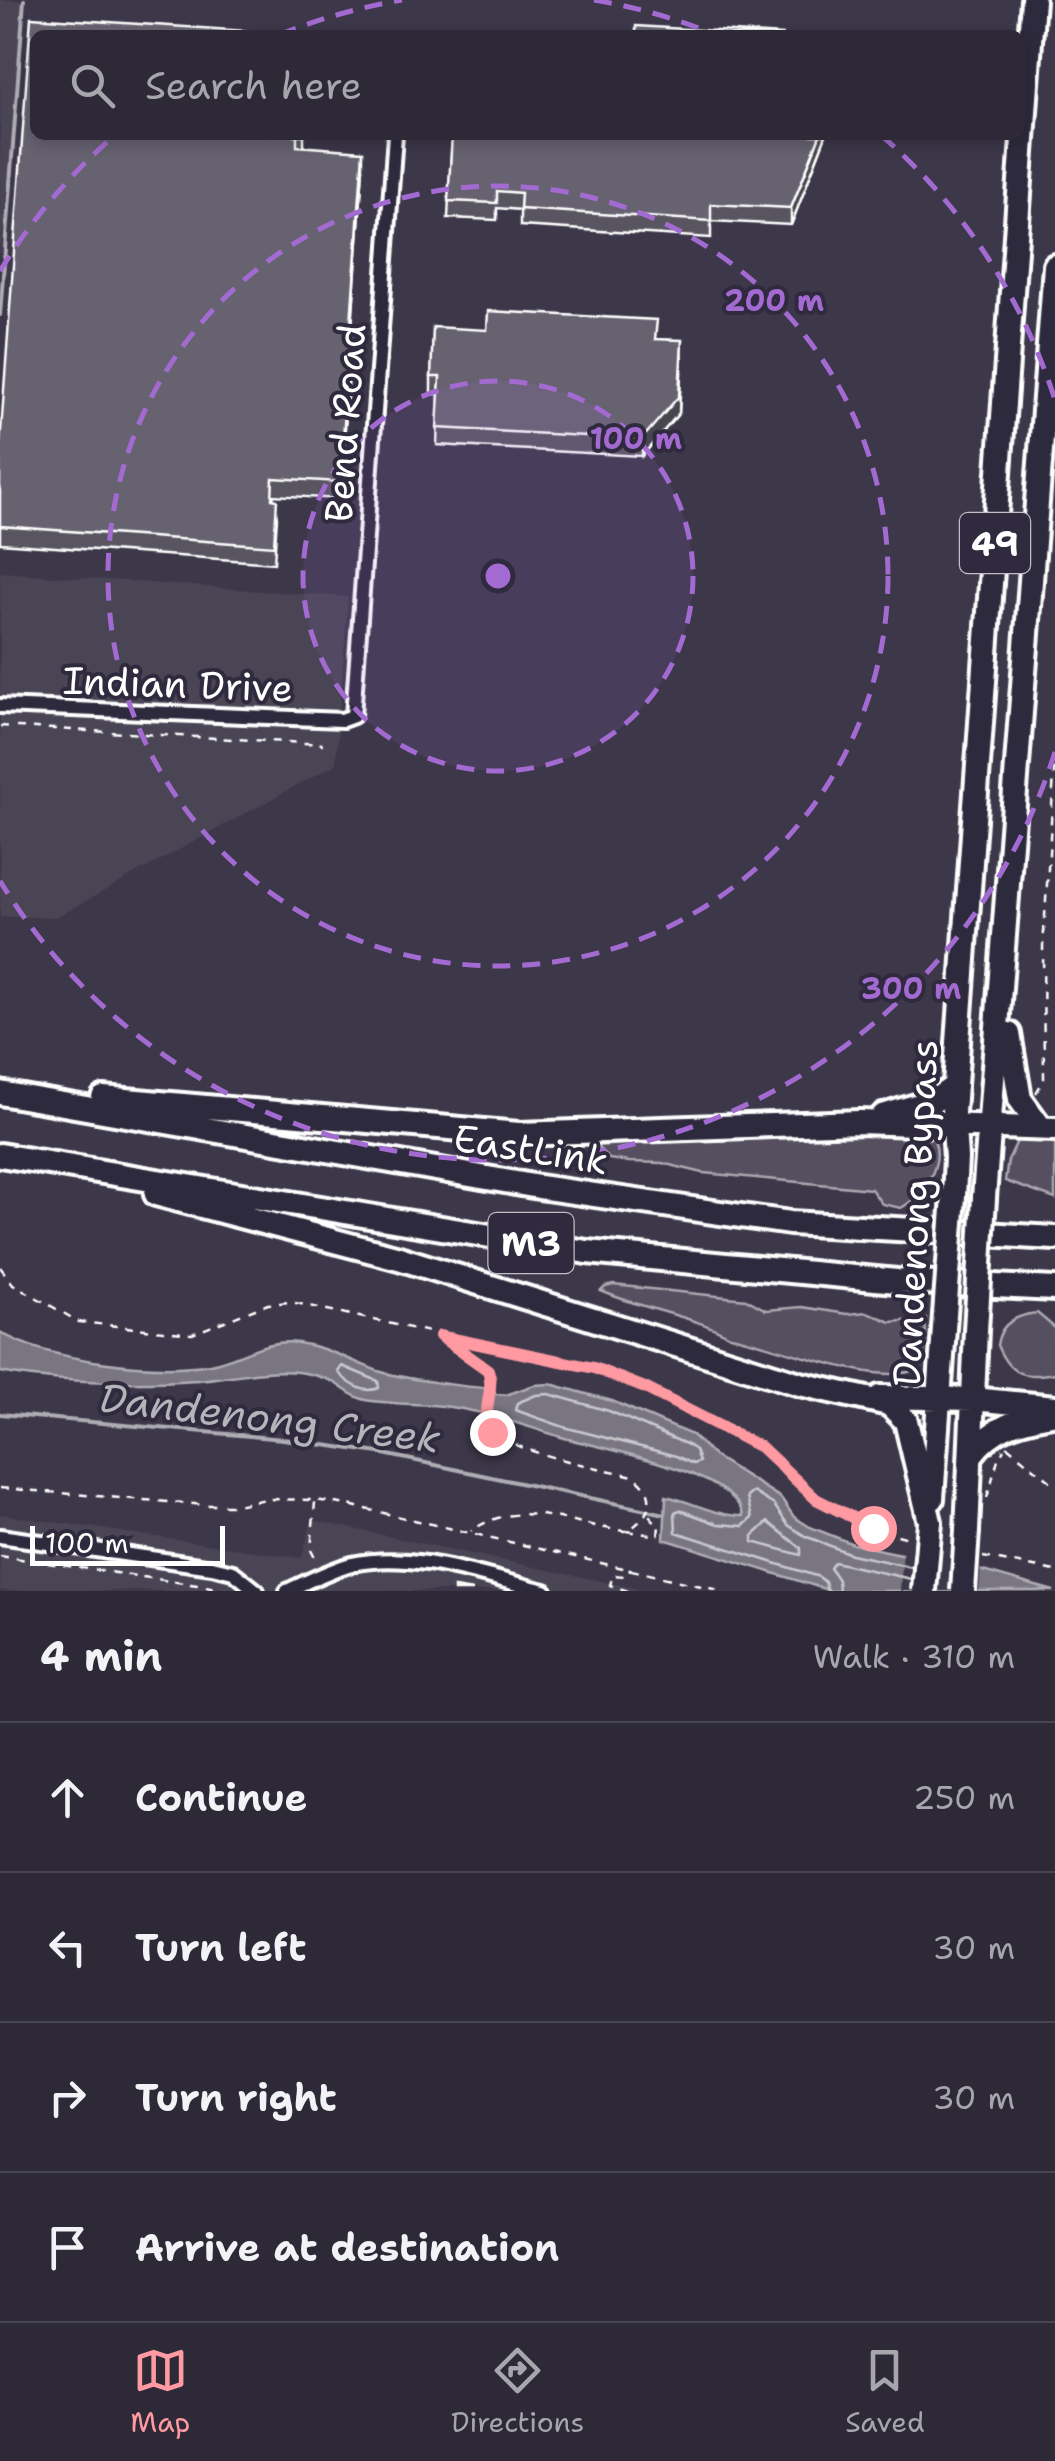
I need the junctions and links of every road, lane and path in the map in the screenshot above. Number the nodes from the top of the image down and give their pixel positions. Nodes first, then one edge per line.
1 (1034, 0) edge
2 (1025, 124) edge
3 (395, 140) edge
4 (1024, 140) edge
5 (1055, 266) edge
6 (0, 706) edge
7 (353, 716) joint
8 (0, 726) edge
9 (323, 744) dead end
10 (1055, 759) edge
11 (1010, 892) junction
12 (955, 1086) junction
13 (0, 1093) edge
14 (1020, 1099) junction
15 (860, 1122) junction
16 (954, 1125) junction
17 (990, 1125) junction
18 (1048, 1129) edge
19 (6, 1156) edge
20 (1055, 1238) edge
21 (0, 1267) edge
22 (1055, 1289) edge
23 (440, 1336) junction
24 (832, 1392) junction
25 (940, 1398) junction
26 (973, 1400) junction
27 (1055, 1410) edge
28 (1008, 1446) dead end
29 (972, 1454) junction
30 (1055, 1485) edge
31 (0, 1488) edge
32 (315, 1500) junction
33 (648, 1514) junction
34 (626, 1531) junction
35 (922, 1531) junction
36 (471, 1532) junction
37 (0, 1536) edge
38 (967, 1542) junction
39 (0, 1556) edge
40 (631, 1568) junction
41 (1055, 1571) edge
42 (323, 1573) junction
43 (214, 1591) edge
44 (257, 1591) edge
45 (287, 1591) edge
46 (545, 1591) edge
47 (628, 1591) edge
48 (723, 1591) edge
49 (924, 1591) edge
50 (963, 1591) edge

1 - 2 highway, Dandenong Bypass / 49
3 - 7 street, Bend Road
4 - 12 highway, Dandenong Bypass / 49
5 - 11 highway, Dandenong Bypass / 49
6 - 7 street, Indian Drive
8 - 9 path
10 - 14 path
11 - 14 highway
11 - 17 highway, Dandenong Bypass / 49
12 - 15 highway
12 - 16 highway, Dandenong Bypass / 49
13 - 15 highway
13 - 20 highway, EastLink / M3
14 - 18 highway
15 - 16 highway
16 - 17 highway
16 - 25 highway, Dandenong Bypass / 49, bridge
17 - 18 highway
17 - 26 highway, Dandenong Bypass / 49, bridge
19 - 22 highway, M3
19 - 24 highway
21 - 23 path
23 - 33 path
23 - 35 path
24 - 25 highway
24 - 35 highway
25 - 26 highway
25 - 35 highway, Dandenong Bypass / 49
26 - 27 highway
26 - 29 highway, Dandenong Bypass / 49
27 - 29 highway
28 - 30 path
29 - 38 highway, Dandenong Bypass / 49
31 - 32 path
32 - 36 path
32 - 42 path
33 - 34 path
33 - 34 path
34 - 36 path
35 - 49 highway, Dandenong Bypass / 49, bridge
36 - 40 path
37 - 44 street
38 - 41 path
38 - 50 highway, Dandenong Bypass / 49, bridge
39 - 43 path
40 - 47 path
40 - 48 path
42 - 45 street
42 - 46 street

